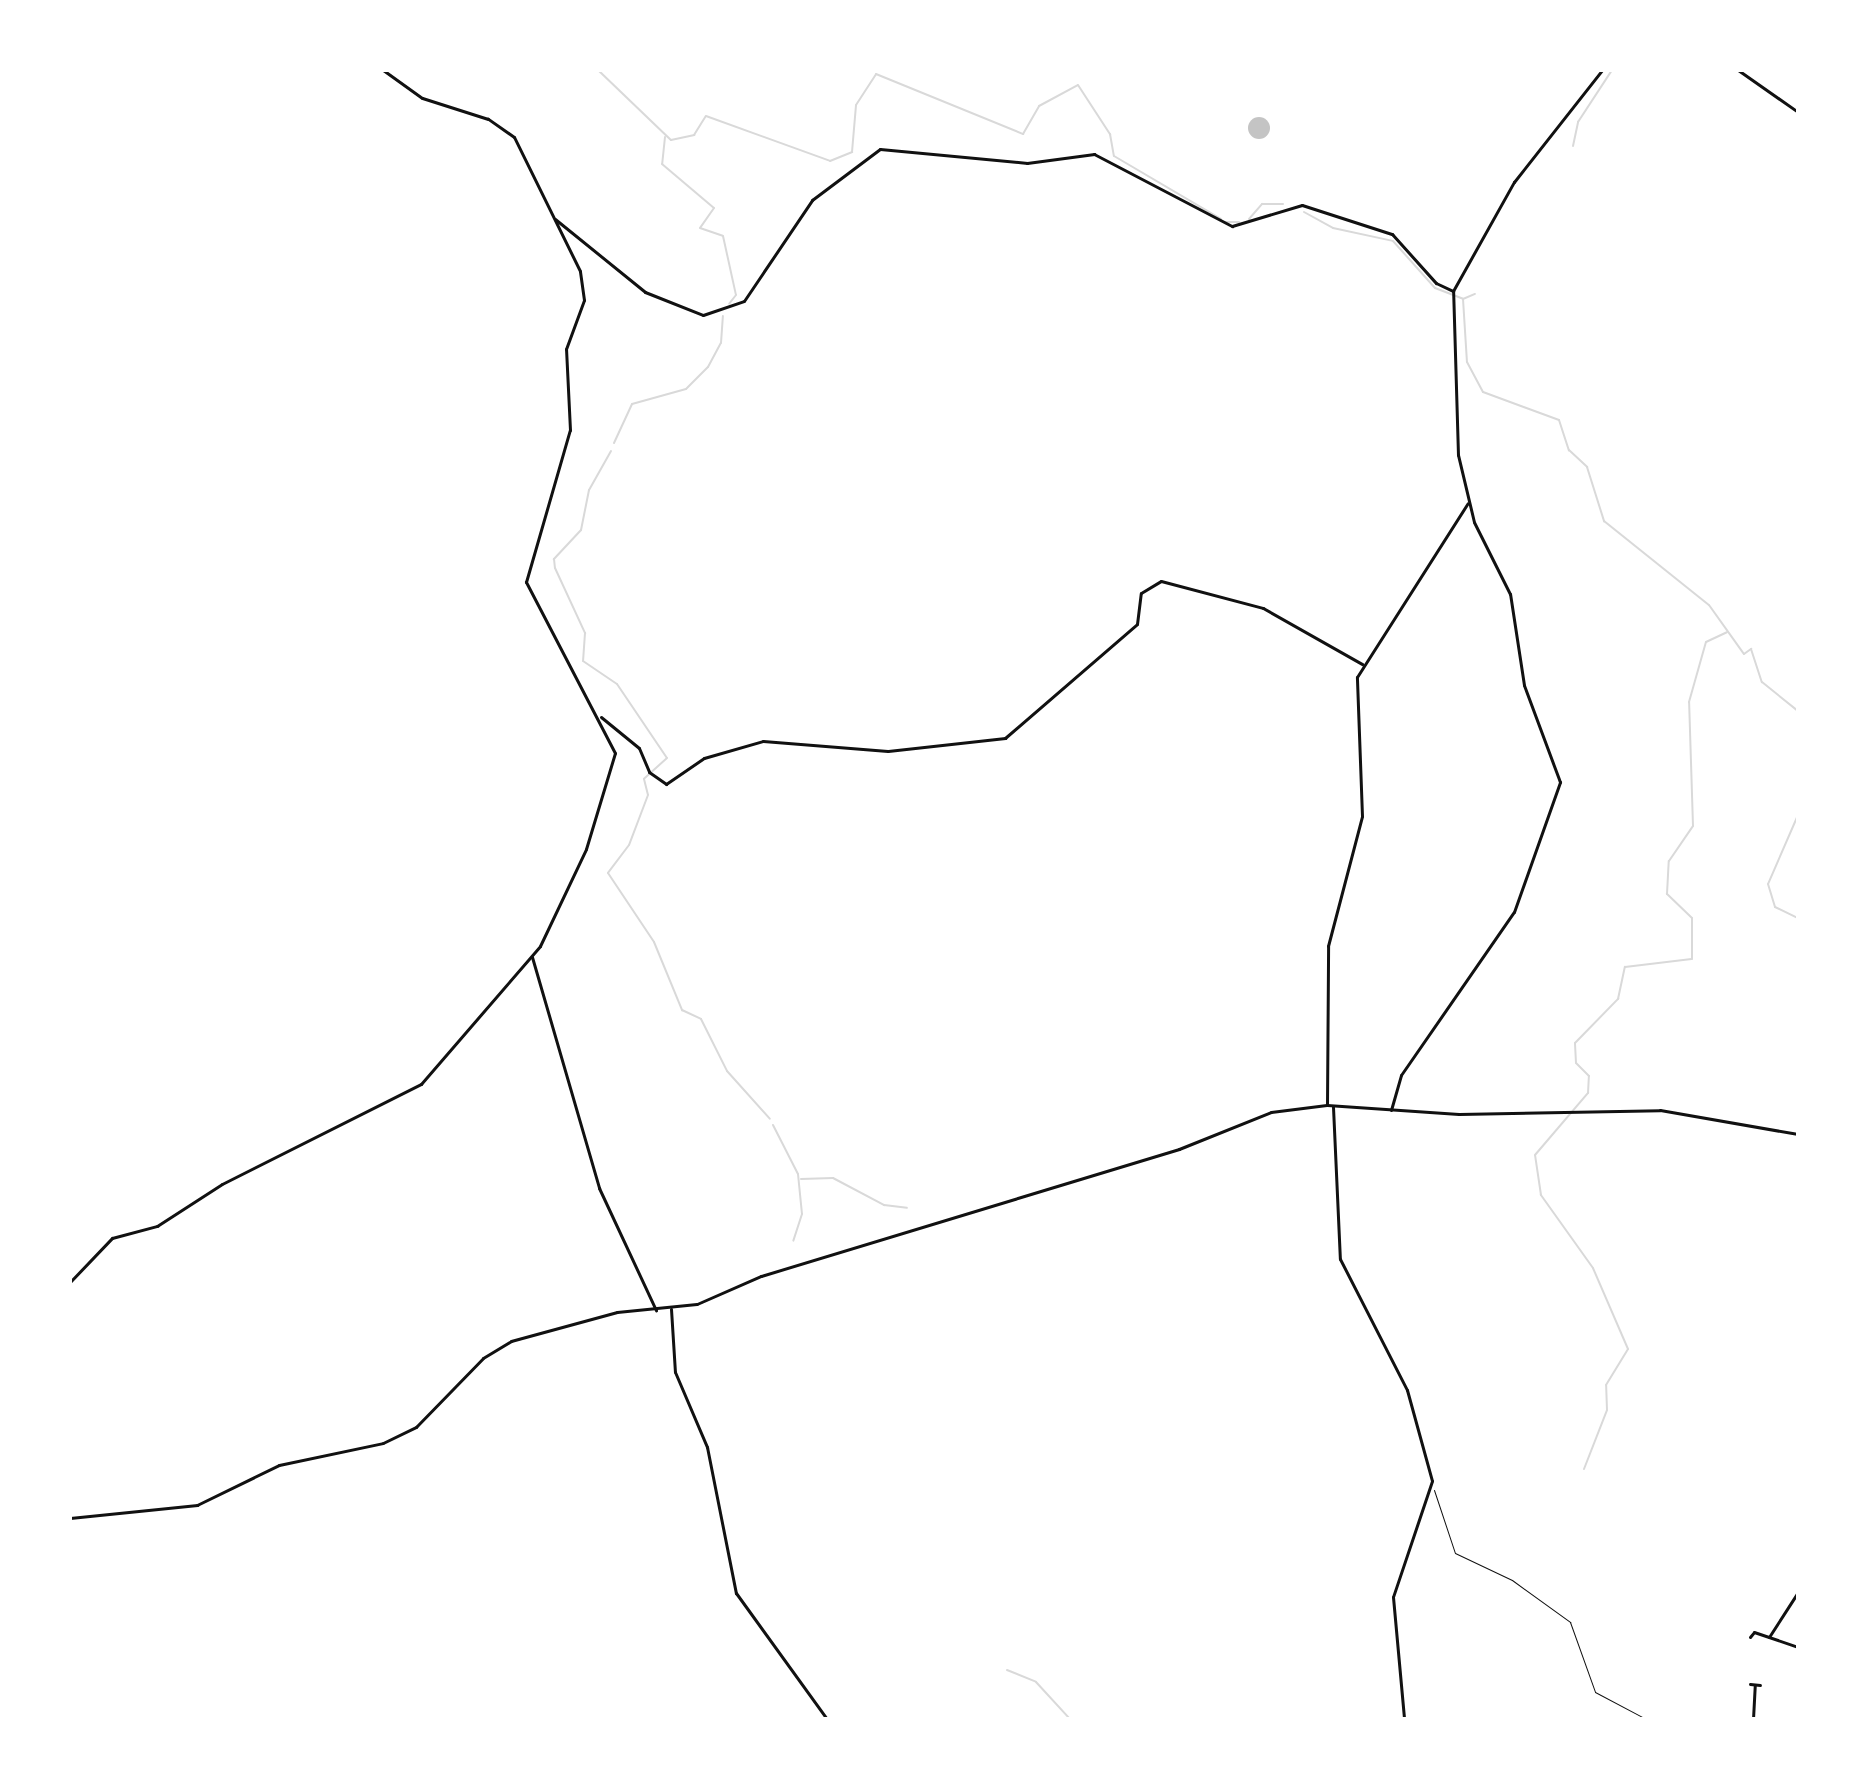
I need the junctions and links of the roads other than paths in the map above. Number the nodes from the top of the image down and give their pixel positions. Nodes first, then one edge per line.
1 (383, 70) edge
2 (1602, 70) edge
3 (1738, 70) edge
4 (1798, 112) edge
5 (555, 219) junction
6 (1453, 291) junction
7 (1469, 502) junction
8 (1362, 664) junction
9 (601, 717) junction
10 (532, 957) junction
11 (1327, 1105) junction
12 (1333, 1105) junction
13 (1391, 1110) junction
14 (1798, 1134) edge
15 (70, 1282) edge
16 (671, 1309) junction
17 (656, 1310) junction
18 (70, 1518) edge
19 (1798, 1592) edge
20 (1750, 1637) dead end
21 (1769, 1637) junction
22 (1798, 1647) edge
23 (1755, 1685) dead end
24 (827, 1719) edge
25 (1404, 1719) edge
26 (1753, 1719) edge

1 - 5 street
2 - 6 street
3 - 4 street
5 - 6 street
5 - 9 street
6 - 7 street
7 - 8 street
7 - 13 street
8 - 9 street
8 - 11 street
9 - 10 street
10 - 15 street
10 - 17 street
11 - 12 street
11 - 16 street
12 - 13 street
12 - 25 street
13 - 14 street
16 - 17 street
16 - 24 street
17 - 18 street
19 - 21 street
20 - 21 street
21 - 22 street
23 - 26 street

